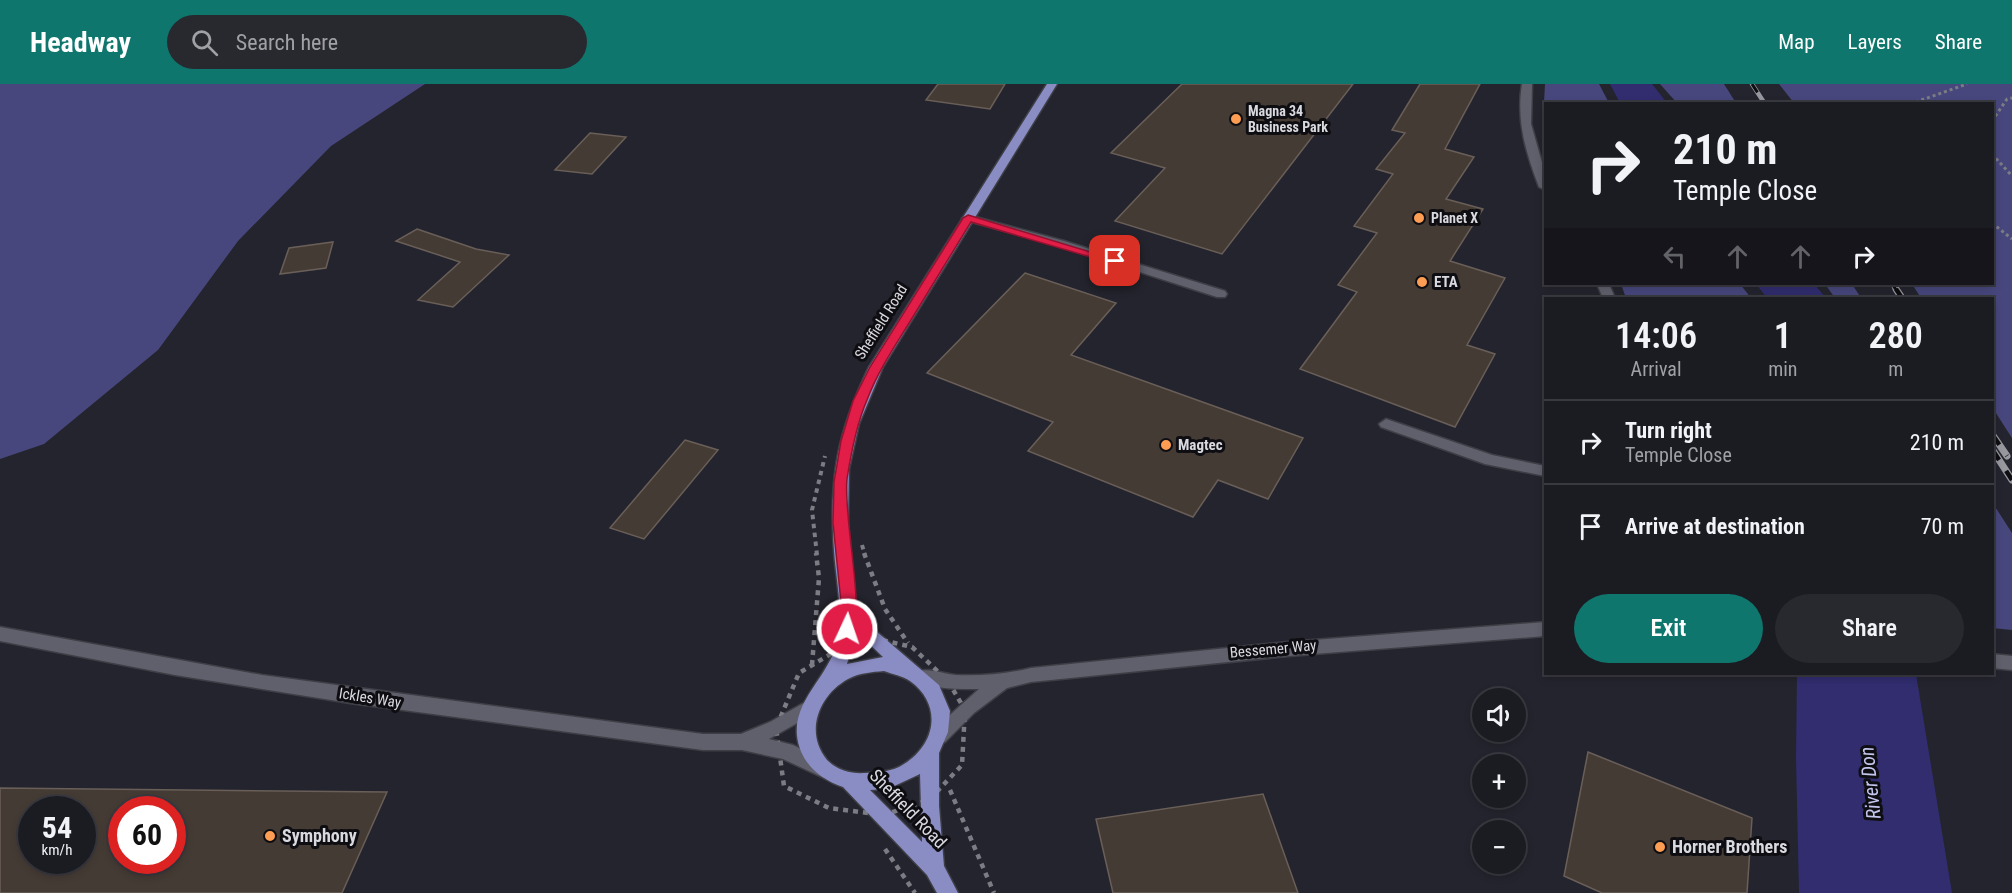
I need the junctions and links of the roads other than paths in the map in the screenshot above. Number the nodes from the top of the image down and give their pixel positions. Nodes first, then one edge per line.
1 (1052, 84) edge
2 (1527, 84) edge
3 (1544, 184) edge
4 (968, 218) junction
5 (1221, 294) dead end
6 (1386, 424) dead end
7 (1544, 471) edge
8 (849, 612) junction
9 (1544, 629) edge
10 (0, 634) edge
11 (1994, 661) edge
12 (2012, 663) edge
13 (917, 674) junction
14 (1002, 682) junction
15 (819, 691) junction
16 (809, 708) junction
17 (939, 736) junction
18 (742, 742) junction
19 (930, 754) junction
20 (829, 773) junction
21 (849, 782) junction
22 (934, 868) junction
23 (948, 893) edge

1 - 4 main road, Sheffield Road
2 - 3 street
4 - 5 street
4 - 8 main road, Sheffield Road
6 - 7 street
8 - 13 main road
8 - 15 main road, Sheffield Road
9 - 14 street, Bessemer Way
10 - 18 street, Ickles Way
11 - 12 street
13 - 14 street, Bessemer Way
13 - 15 main road
13 - 17 main road
14 - 17 street, Bessemer Way
15 - 16 main road
16 - 18 street, Ickles Way
16 - 20 main road
17 - 19 main road
18 - 20 street, Ickles Way
19 - 21 main road
19 - 22 main road, Sheffield Road
20 - 21 main road
21 - 22 main road, Sheffield Road
22 - 23 main road, Sheffield Road

